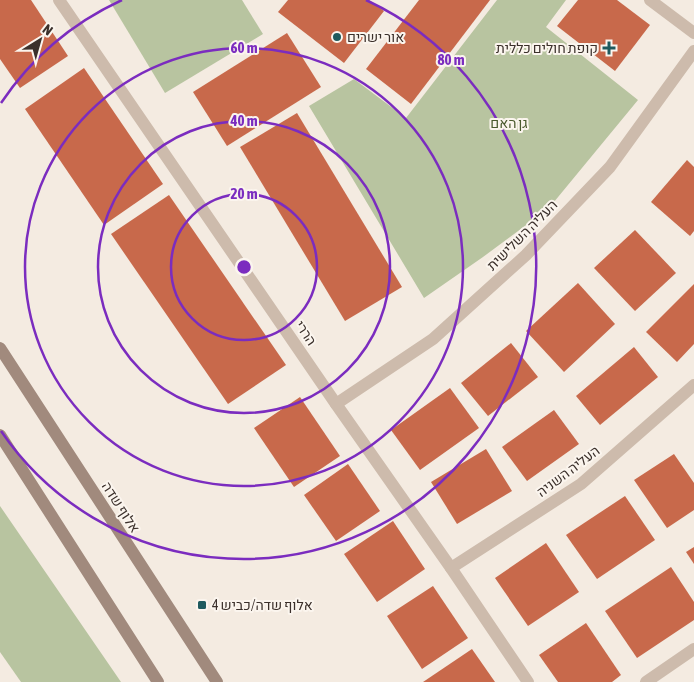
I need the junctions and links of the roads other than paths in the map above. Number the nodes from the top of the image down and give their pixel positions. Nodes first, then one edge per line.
1 (60, 0) edge
2 (650, 0) edge
3 (694, 33) edge
4 (694, 50) edge
5 (0, 348) edge
6 (694, 385) edge
7 (336, 404) junction
8 (0, 435) edge
9 (451, 568) junction
10 (694, 649) edge
11 (158, 682) edge
12 (217, 682) edge
13 (528, 682) edge
14 (646, 682) edge

1 - 7 street, הררי
2 - 3 street
4 - 7 street, העליה השלישית
5 - 12 main road, אלוף שדה
6 - 9 street, העליה השניה
7 - 9 street, הררי
8 - 11 main road
9 - 13 street, הררי
10 - 14 street

